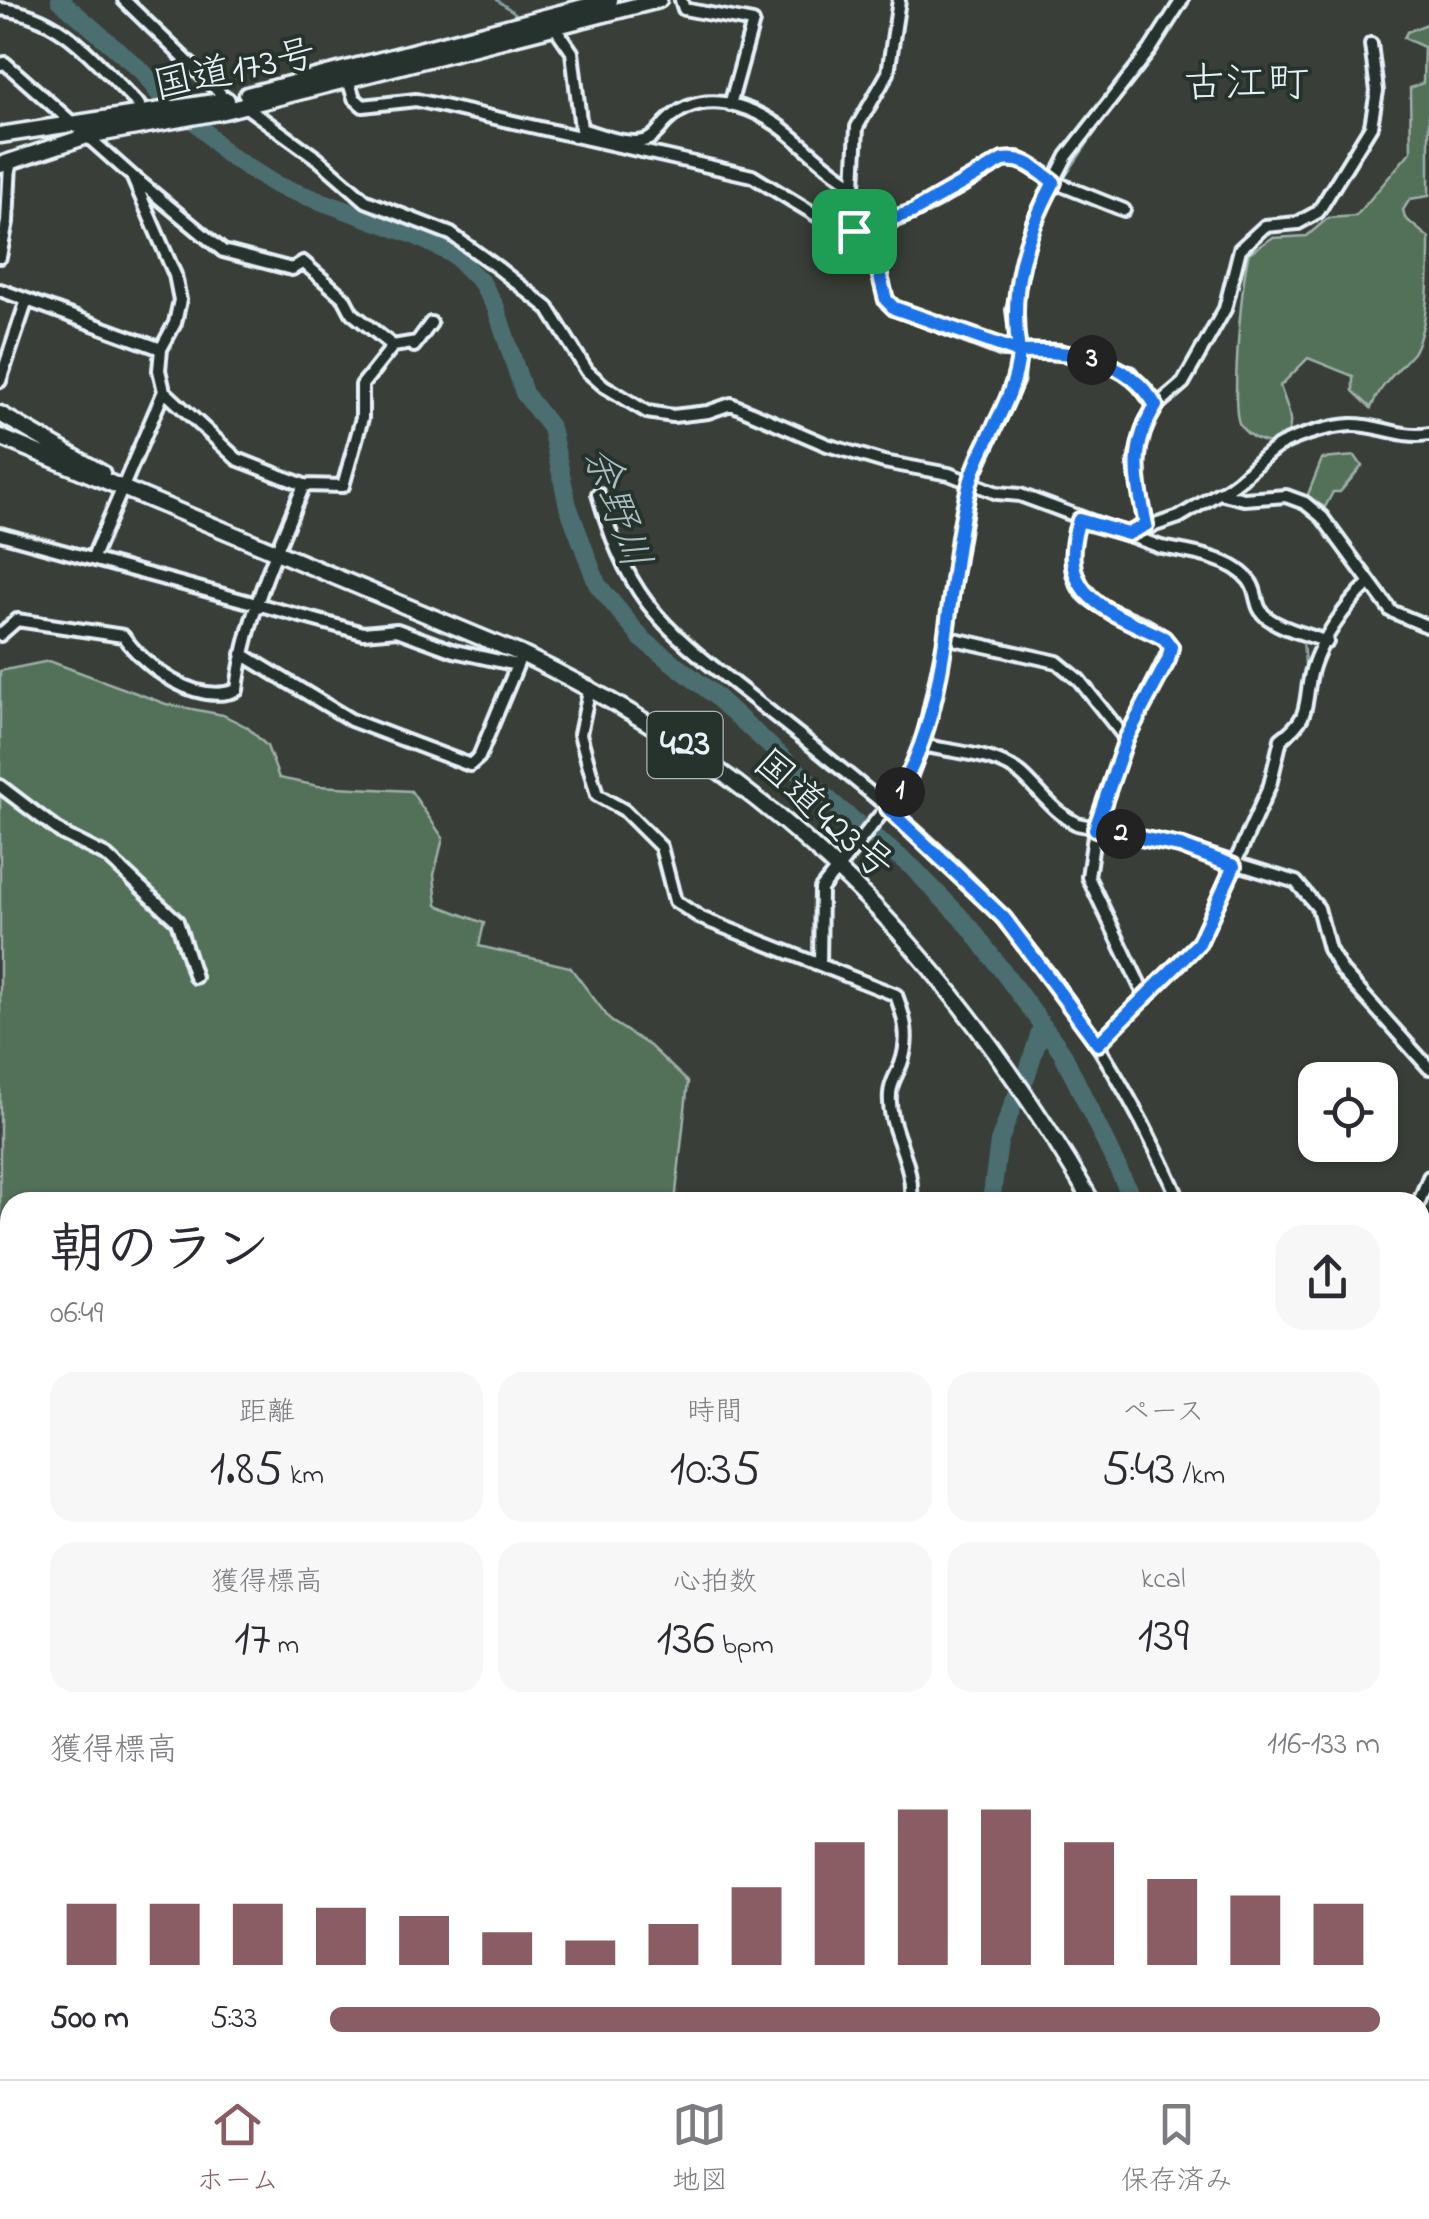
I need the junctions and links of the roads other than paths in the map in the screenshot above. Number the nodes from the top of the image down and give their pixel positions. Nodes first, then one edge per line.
1 (124, 0) edge
2 (610, 0) edge
3 (659, 0) edge
4 (682, 0) edge
5 (899, 0) edge
6 (1182, 0) edge
7 (0, 9) edge
8 (554, 26) junction
9 (1371, 44) dead end
10 (0, 64) edge
11 (346, 74) junction
12 (227, 102) junction
13 (730, 104) junction
14 (138, 105) dead end
15 (158, 117) junction
16 (68, 124) junction
17 (82, 138) junction
18 (0, 139) edge
19 (635, 146) junction
20 (3, 161) edge
21 (132, 176) junction
22 (1054, 182) junction
23 (854, 184) junction
24 (1124, 210) dead end
25 (858, 229) junction
26 (0, 257) edge
27 (0, 290) edge
28 (27, 300) junction
29 (432, 322) dead end
30 (393, 346) junction
31 (161, 348) junction
32 (1019, 352) junction
33 (0, 381) edge
34 (164, 391) junction
35 (1156, 406) junction
36 (0, 414) edge
37 (0, 430) edge
38 (1429, 434) edge
39 (48, 442) junction
40 (970, 484) junction
41 (304, 485) junction
42 (124, 488) junction
43 (598, 494) dead end
44 (1219, 494) junction
45 (1079, 520) junction
46 (1146, 525) junction
47 (0, 534) edge
48 (1128, 534) junction
49 (276, 551) junction
50 (93, 556) junction
51 (1369, 583) junction
52 (258, 603) junction
53 (1429, 627) edge
54 (0, 635) edge
55 (945, 637) junction
56 (1327, 642) junction
57 (242, 654) junction
58 (519, 660) junction
59 (590, 687) junction
60 (1126, 739) junction
61 (922, 745) junction
62 (0, 786) edge
63 (886, 811) junction
64 (1095, 829) junction
65 (843, 865) junction
66 (1234, 866) junction
67 (820, 965) junction
68 (195, 977) dead end
69 (1146, 998) junction
70 (1098, 1044) junction
71 (1429, 1068) edge
72 (912, 1192) edge
73 (1086, 1192) edge
74 (1176, 1192) edge

1 - 12 street
2 - 11 highway, 国道173号
3 - 8 highway, 国道173号
4 - 13 street
5 - 23 street
6 - 22 street
7 - 14 street
8 - 11 highway, 国道173号
8 - 19 street
9 - 35 street
10 - 16 street
11 - 12 highway, 国道173号
11 - 19 street
12 - 15 highway, 国道173号
12 - 40 street
13 - 19 street
13 - 23 street
15 - 16 highway, 国道173号
15 - 17 highway, 国道173号
16 - 17 street
16 - 18 highway, 国道173号
17 - 20 highway, 国道173号
17 - 21 street
19 - 25 street
20 - 26 street
21 - 30 street
21 - 31 street
22 - 24 street
22 - 25 street
22 - 32 street
23 - 25 street
25 - 32 street
27 - 28 street
28 - 31 street
28 - 33 street
29 - 30 street
30 - 41 street
31 - 34 street
32 - 35 street
32 - 40 street
34 - 41 street
34 - 42 street
35 - 46 street
36 - 39 highway, 国道423号 / 423
37 - 39 highway
37 - 42 highway, 国道423号 / 423
38 - 44 street
39 - 42 highway, 国道423号 / 423
40 - 45 street
40 - 55 street
41 - 49 street
42 - 49 highway, 国道423号 / 423
42 - 50 street
43 - 63 street
44 - 46 street
44 - 51 street
45 - 48 street
45 - 60 street
46 - 48 street
47 - 50 street
48 - 56 street
49 - 52 street
49 - 58 highway, 国道423号 / 423
50 - 52 street
51 - 53 street
51 - 56 street
52 - 57 street
52 - 58 street
54 - 57 street
55 - 60 street
55 - 61 street
56 - 66 street
57 - 58 street
58 - 59 highway, 国道423号 / 423
59 - 65 highway, 国道423号 / 423
59 - 67 street
60 - 64 street
61 - 63 street
61 - 64 street
62 - 68 street
63 - 65 street
63 - 70 street
64 - 66 street
64 - 69 street
65 - 67 street
65 - 73 highway, 国道423号 / 423
66 - 69 street
66 - 71 street
67 - 72 street
69 - 70 street
70 - 74 street

